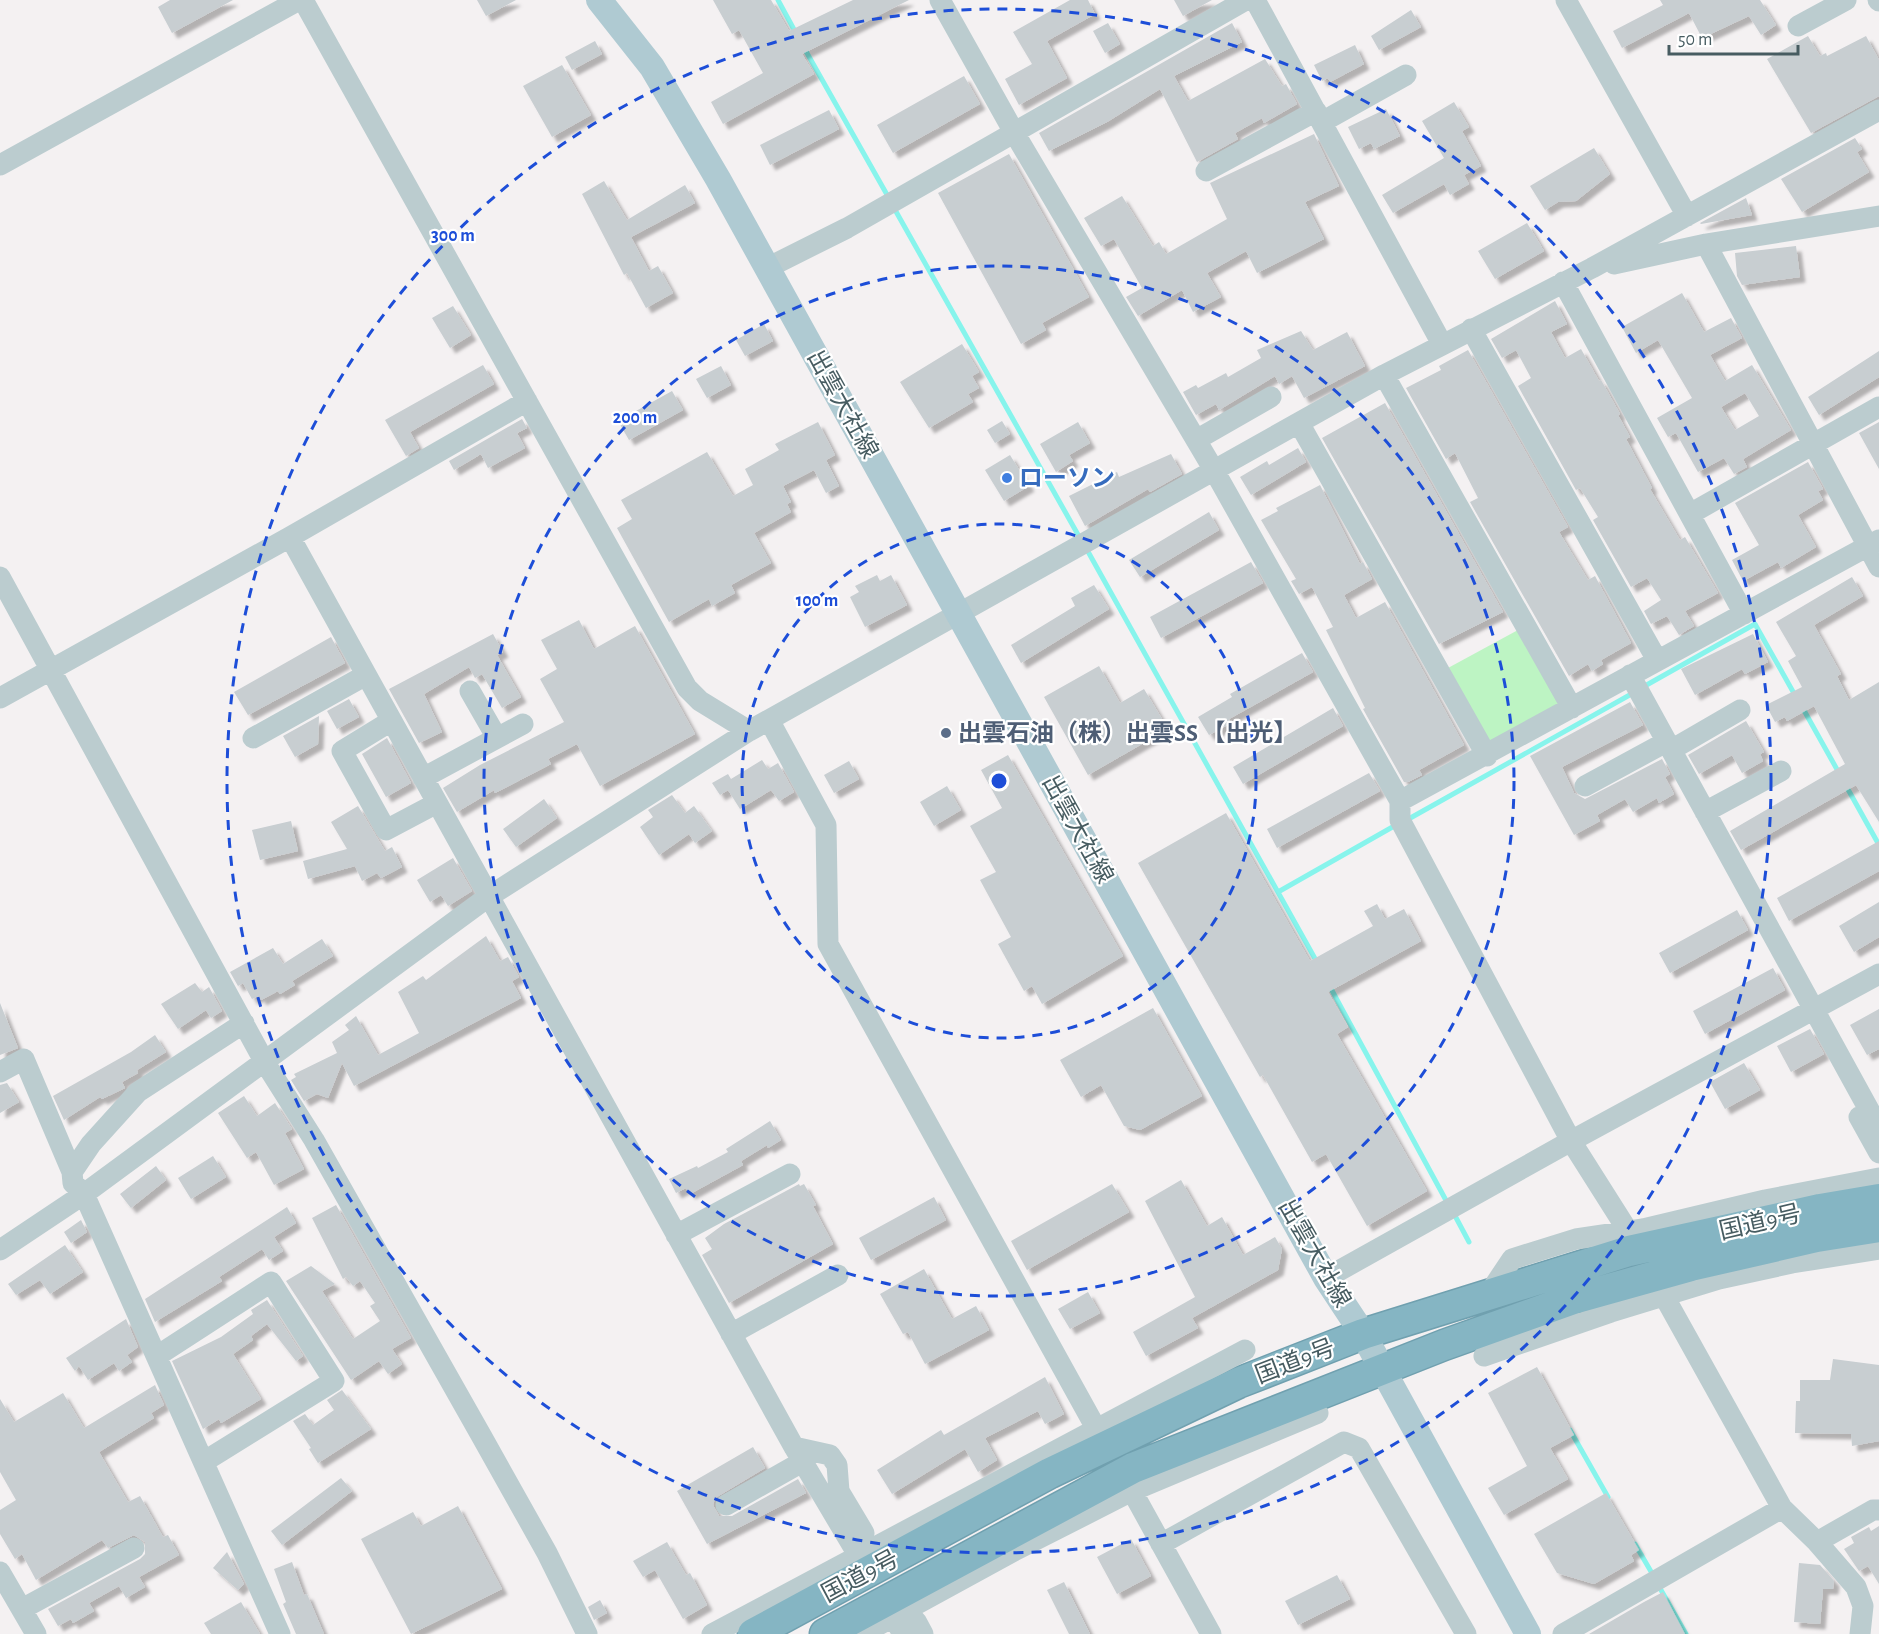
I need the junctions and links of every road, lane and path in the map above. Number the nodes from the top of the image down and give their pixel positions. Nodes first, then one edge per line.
1 (301, 0) edge
2 (599, 0) edge
3 (940, 0) edge
4 (1246, 0) edge
5 (1255, 0) edge
6 (1566, 0) edge
7 (1846, 0) edge
8 (1798, 26) dead end
9 (1406, 75) dead end
10 (1879, 110) edge
11 (1319, 117) junction
12 (1015, 134) junction
13 (0, 165) edge
14 (1206, 171) dead end
15 (1687, 216) junction
16 (1879, 216) edge
17 (1706, 244) junction
18 (767, 268) junction
19 (1593, 268) junction
20 (1563, 282) junction
21 (1471, 329) junction
22 (1442, 344) junction
23 (1384, 375) junction
24 (1270, 398) dead end
25 (527, 401) junction
26 (1879, 407) edge
27 (1299, 423) junction
28 (1196, 440) junction
29 (1812, 444) junction
30 (1215, 471) junction
31 (1690, 514) junction
32 (290, 537) junction
33 (1873, 543) edge
34 (1879, 567) edge
35 (0, 577) edge
36 (960, 614) junction
37 (1744, 614) junction
38 (1657, 660) junction
39 (52, 669) junction
40 (366, 675) junction
41 (1630, 675) junction
42 (470, 691) dead end
43 (0, 698) edge
44 (1572, 708) junction
45 (1740, 710) dead end
46 (769, 720) junction
47 (391, 721) junction
48 (524, 724) dead end
49 (749, 731) junction
50 (254, 738) dead end
51 (497, 738) junction
52 (1668, 746) junction
53 (1486, 756) junction
54 (1781, 771) dead end
55 (423, 778) junction
56 (1585, 786) dead end
57 (1400, 801) junction
58 (437, 803) junction
59 (1705, 813) junction
60 (488, 897) junction
61 (1879, 974) edge
62 (1814, 1010) junction
63 (244, 1023) junction
64 (264, 1061) junction
65 (1847, 1071) junction
66 (0, 1072) edge
67 (1879, 1128) edge
68 (1571, 1141) junction
69 (1879, 1153) edge
70 (72, 1172) junction
71 (790, 1174) dead end
72 (1879, 1178) edge
73 (84, 1194) junction
74 (1879, 1199) edge
75 (1765, 1200) junction
76 (1737, 1227) junction
77 (1879, 1227) edge
78 (1628, 1231) junction
79 (676, 1235) junction
80 (1817, 1237) junction
81 (1879, 1249) edge
82 (0, 1250) edge
83 (1792, 1263) junction
84 (838, 1275) dead end
85 (1326, 1278) junction
86 (1488, 1295) junction
87 (1664, 1296) junction
88 (1573, 1299) junction
89 (1611, 1312) junction
90 (731, 1334) junction
91 (1364, 1334) junction
92 (1245, 1350) dead end
93 (157, 1356) junction
94 (1484, 1356) dead end
95 (1381, 1370) junction
96 (1146, 1403) junction
97 (1184, 1409) junction
98 (1301, 1414) junction
99 (1097, 1430) junction
100 (798, 1454) junction
101 (205, 1461) junction
102 (1132, 1491) junction
103 (726, 1505) dead end
104 (1782, 1508) junction
105 (1879, 1510) edge
106 (864, 1533) dead end
107 (1020, 1538) junction
108 (1818, 1542) junction
109 (1161, 1544) junction
110 (134, 1548) dead end
111 (858, 1555) junction
112 (0, 1572) edge
113 (833, 1579) junction
114 (22, 1609) junction
115 (909, 1627) edge
116 (36, 1634) edge
117 (280, 1634) edge
118 (587, 1634) edge
119 (712, 1634) edge
120 (753, 1634) edge
121 (825, 1634) edge
122 (862, 1634) edge
123 (1211, 1634) edge
124 (1466, 1634) edge
125 (1528, 1634) edge
126 (1563, 1634) edge
127 (1860, 1634) edge

1 - 13 street
1 - 25 street
2 - 18 main road, 出雲大社線
3 - 12 street
4 - 12 street
5 - 11 street
6 - 15 street
7 - 8 street
9 - 11 street
10 - 15 street
11 - 14 street
11 - 22 street
12 - 18 street
12 - 28 street
15 - 19 street
16 - 17 street
17 - 19 street
17 - 29 street
18 - 36 main road, 出雲大社線
19 - 20 street
20 - 21 street
20 - 31 street
21 - 22 street
21 - 38 street
22 - 23 street
23 - 27 street
23 - 44 street
24 - 28 street
25 - 32 street
25 - 49 street
26 - 29 street
27 - 30 street
27 - 53 street
28 - 30 street
29 - 31 street
29 - 33 street
30 - 36 street
30 - 57 street
31 - 37 street
32 - 39 street
32 - 40 street
33 - 34 street
33 - 37 street
35 - 39 street
36 - 46 street
36 - 85 main road, 出雲大社線
37 - 38 street
38 - 41 street
39 - 43 street
39 - 63 street
40 - 47 street
40 - 50 street
41 - 44 street
41 - 52 street
42 - 51 street
44 - 53 street
45 - 52 street
46 - 49 street
46 - 99 street
47 - 55 street
47 - 58 street
48 - 51 street
49 - 60 street
51 - 55 street
52 - 56 street
52 - 59 street
53 - 57 street
54 - 59 street
55 - 58 street
57 - 68 street
58 - 60 street
59 - 62 street
60 - 64 street
60 - 79 street
61 - 62 street
62 - 65 street
62 - 68 street
63 - 64 street
63 - 70 street
64 - 73 street
64 - 118 street
65 - 67 street
65 - 69 street
66 - 70 street
68 - 78 street
68 - 85 street
70 - 73 street
71 - 79 street
72 - 75 street
73 - 82 street
73 - 93 street
74 - 76 highway, 国道9号
75 - 76 street
75 - 78 street
76 - 86 highway, 国道9号
77 - 80 highway, 国道9号
78 - 86 street
79 - 90 street
80 - 83 street
80 - 88 highway, 国道9号
81 - 83 street
83 - 87 street
84 - 90 street
85 - 91 main road, 出雲大社線
86 - 91 highway, 国道9号
87 - 89 street
87 - 104 street
88 - 89 street
88 - 95 highway, 国道9号
89 - 94 street
90 - 100 street
91 - 95 main road, 出雲大社線
91 - 97 highway, 国道9号
92 - 96 street
93 - 101 street
93 - 101 street
95 - 98 highway, 国道9号
95 - 125 main road, 出雲大社線
96 - 97 street
96 - 99 street
97 - 113 highway, 国道9号
98 - 102 street
98 - 107 highway, 国道9号
99 - 111 street
100 - 103 street
100 - 106 street
100 - 111 street
101 - 117 street
102 - 107 street
102 - 109 street
104 - 108 street
104 - 126 street
105 - 108 street
107 - 115 street
107 - 121 highway, 国道9号
108 - 127 street
109 - 123 street
109 - 124 street
110 - 114 street
111 - 113 street
112 - 114 street
113 - 119 street
113 - 120 highway, 国道9号
114 - 116 street
115 - 122 street

